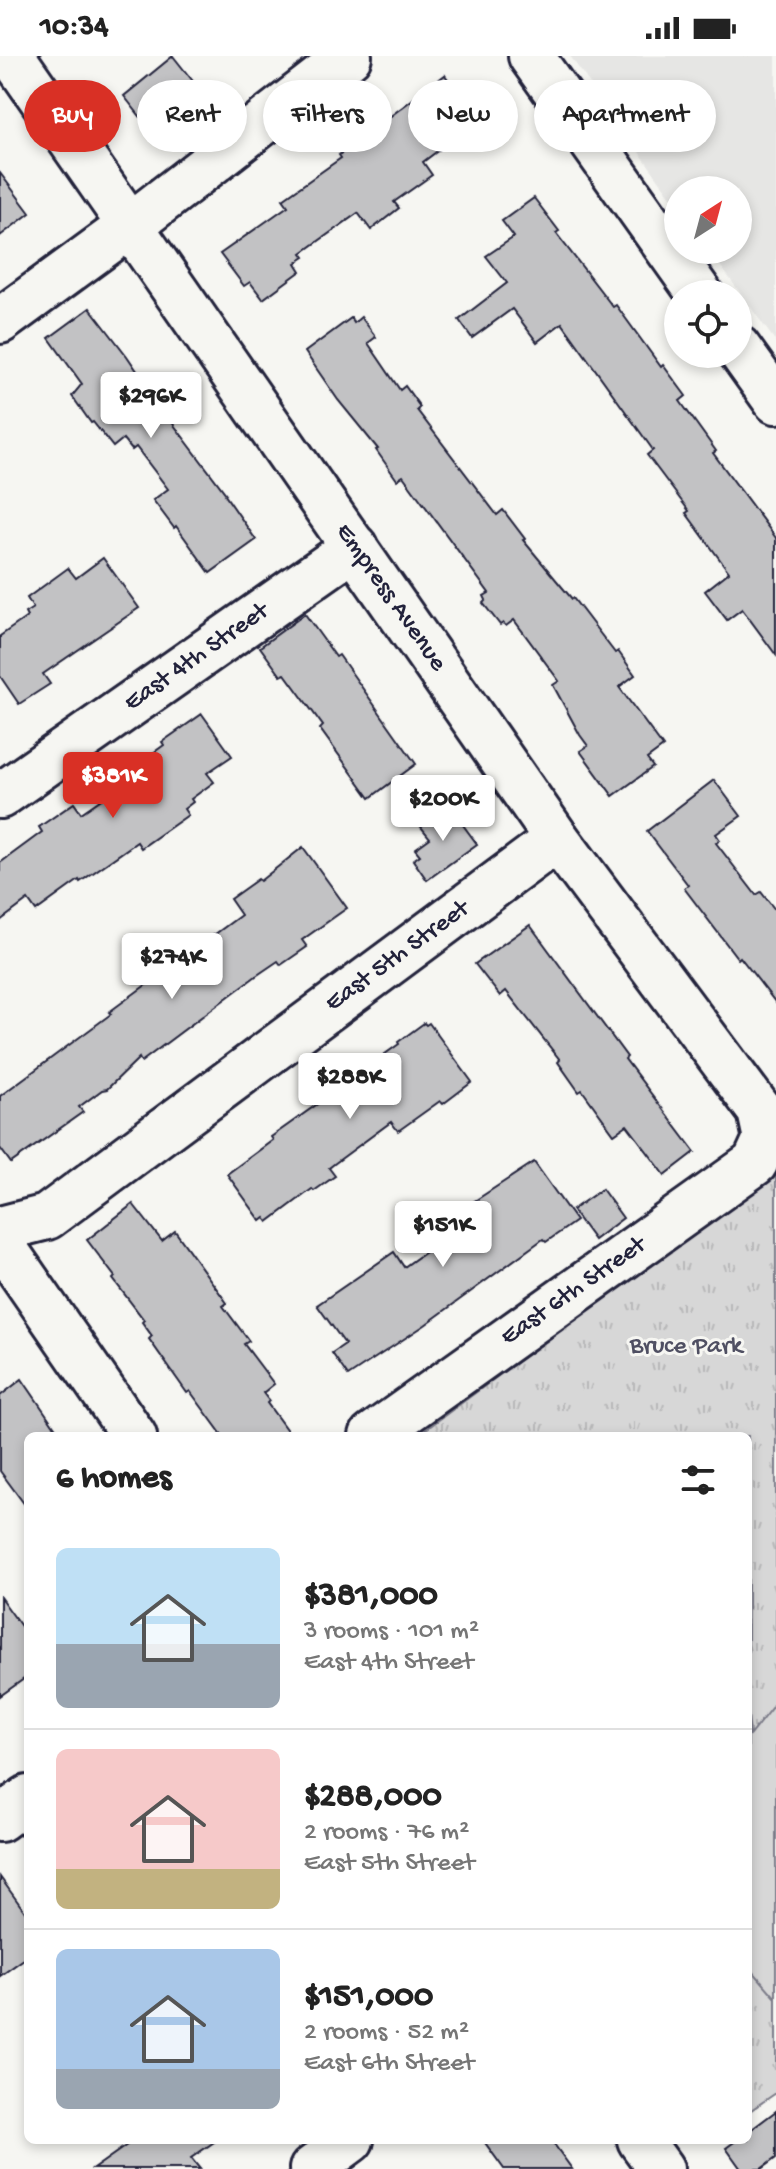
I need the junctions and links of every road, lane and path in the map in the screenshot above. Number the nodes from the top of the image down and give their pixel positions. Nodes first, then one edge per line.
1 (12, 56) edge
2 (349, 56) edge
3 (531, 56) edge
4 (131, 225) junction
5 (690, 280) edge
6 (0, 321) edge
7 (752, 368) edge
8 (776, 401) edge
9 (355, 547) junction
10 (0, 796) edge
11 (557, 839) junction
12 (766, 1139) joint
13 (0, 1229) edge
14 (0, 1242) edge
15 (131, 1432) edge
16 (378, 1432) edge
17 (24, 1801) edge
18 (0, 1819) edge
19 (346, 2144) edge
20 (643, 2144) edge
21 (312, 2169) edge
22 (661, 2169) edge

1 - 4 street, Empress Avenue
2 - 4 street
3 - 5 street
4 - 6 street
4 - 9 street, Empress Avenue
7 - 8 street
9 - 10 street, East 4th Street
9 - 11 street, Empress Avenue
11 - 12 street, Empress Avenue
11 - 13 street, East 5th Street
12 - 16 street, East 6th Street
14 - 15 street
17 - 18 street
19 - 21 street
20 - 22 street

